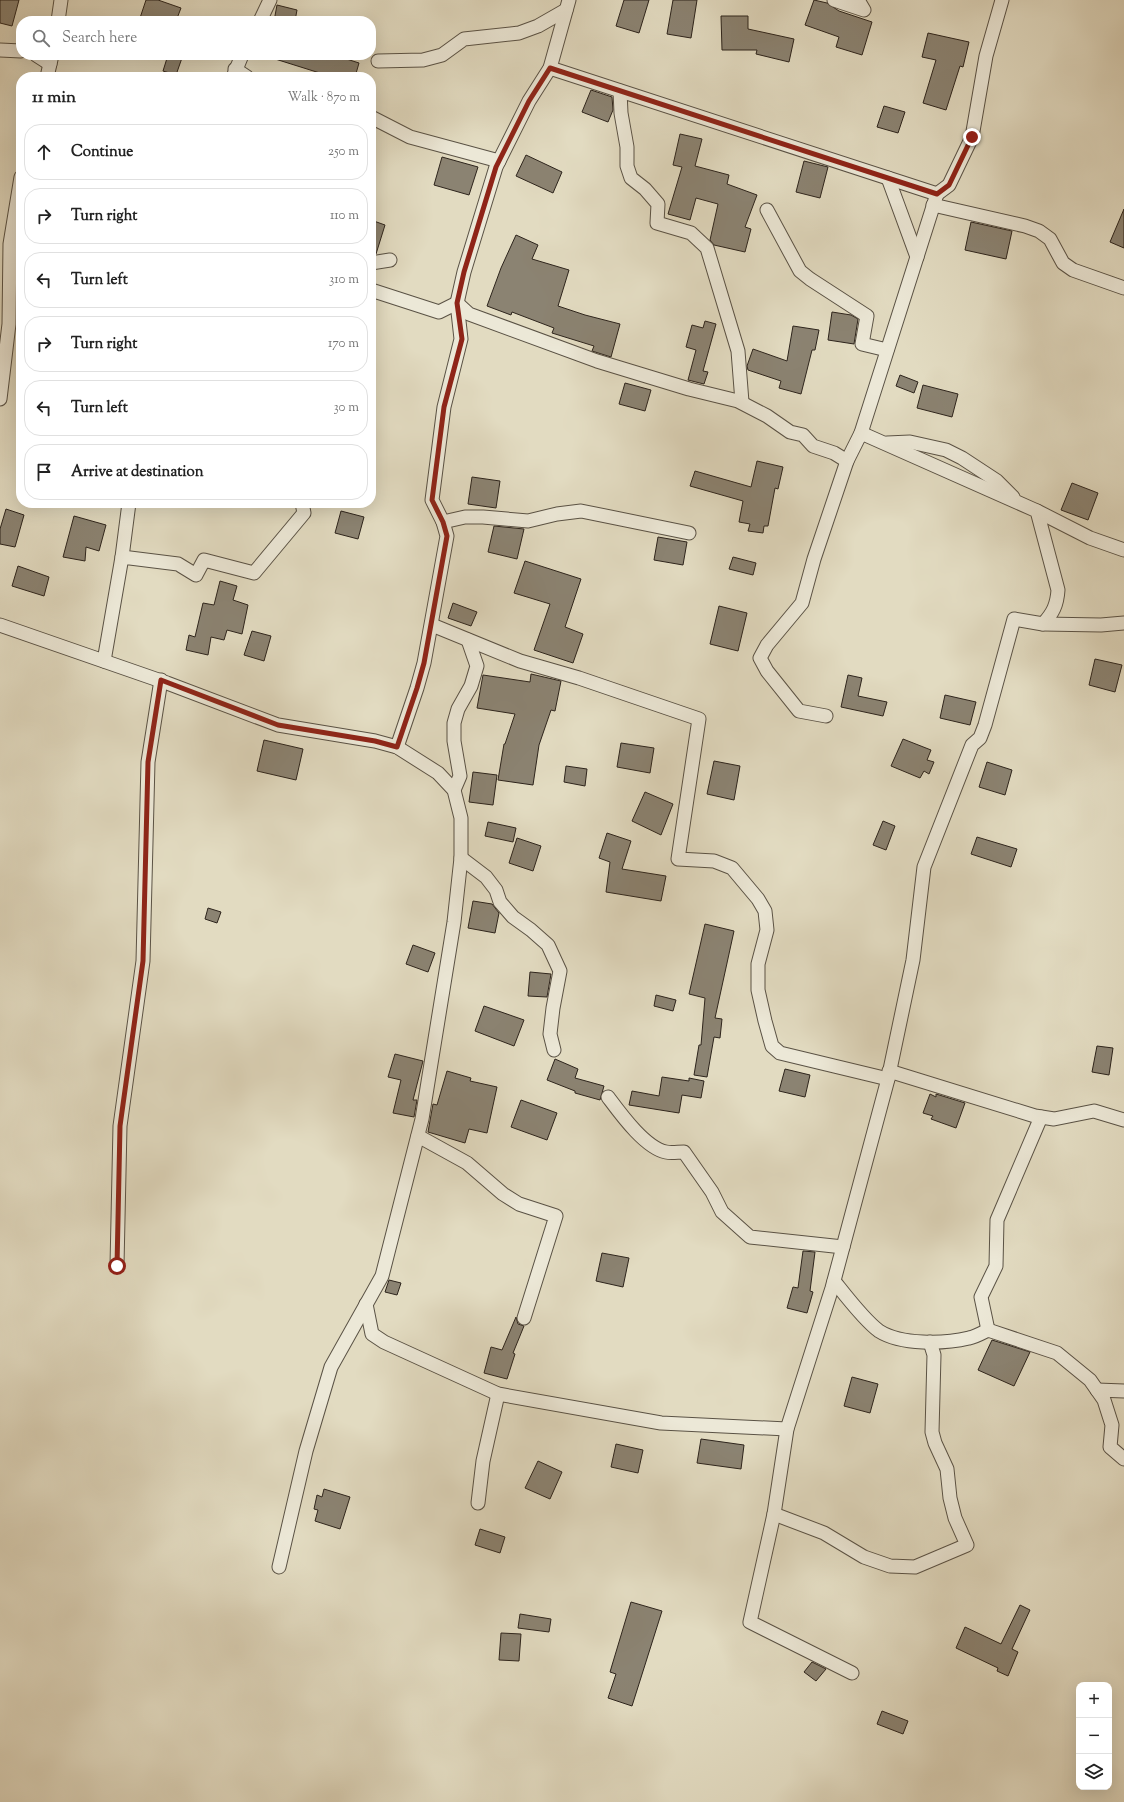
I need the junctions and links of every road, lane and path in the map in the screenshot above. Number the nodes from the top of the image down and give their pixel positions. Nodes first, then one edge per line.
1 (62, 0) edge
2 (270, 0) edge
3 (834, 0) edge
4 (858, 0) edge
5 (1002, 0) edge
6 (567, 5) edge
7 (59, 16) edge
8 (262, 16) edge
9 (0, 50) edge
10 (16, 51) edge
11 (51, 60) edge
12 (240, 60) edge
13 (378, 62) dead end
14 (550, 68) junction
15 (49, 72) edge
16 (234, 72) edge
17 (620, 91) junction
18 (376, 120) edge
19 (499, 161) junction
20 (888, 178) junction
21 (935, 199) junction
22 (16, 207) edge
23 (767, 210) dead end
24 (917, 257) junction
25 (390, 260) dead end
26 (376, 262) edge
27 (1124, 288) edge
28 (376, 292) edge
29 (457, 303) junction
30 (887, 350) junction
31 (0, 399) edge
32 (742, 402) junction
33 (861, 433) junction
34 (883, 443) junction
35 (847, 461) junction
36 (1018, 502) junction
37 (128, 508) edge
38 (303, 508) edge
39 (1037, 511) junction
40 (443, 522) junction
41 (689, 533) dead end
42 (1124, 550) edge
43 (122, 557) junction
44 (1043, 624) junction
45 (1124, 624) edge
46 (0, 625) edge
47 (432, 625) junction
48 (468, 640) junction
49 (104, 661) junction
50 (161, 680) junction
51 (826, 716) dead end
52 (397, 747) junction
53 (454, 790) junction
54 (461, 858) junction
55 (554, 1050) dead end
56 (889, 1075) junction
57 (608, 1097) dead end
58 (1042, 1117) junction
59 (1124, 1120) edge
60 (418, 1136) junction
61 (843, 1247) junction
62 (117, 1266) dead end
63 (834, 1281) junction
64 (366, 1304) junction
65 (524, 1318) dead end
66 (988, 1330) junction
67 (930, 1342) junction
68 (1097, 1390) junction
69 (1124, 1391) edge
70 (498, 1394) junction
71 (787, 1430) junction
72 (1124, 1459) edge
73 (478, 1503) dead end
74 (774, 1514) junction
75 (279, 1567) dead end
76 (852, 1673) dead end

1 - 7 street
2 - 8 street
3 - 4 street
5 - 21 street
6 - 13 street
6 - 14 street
9 - 10 street
11 - 15 street
12 - 16 street
14 - 17 street
14 - 19 street
17 - 20 street
17 - 32 street
18 - 19 street
19 - 29 street
20 - 21 street
20 - 24 street
21 - 24 street
21 - 27 street
22 - 31 street
23 - 30 street
24 - 30 street
25 - 26 street
28 - 29 street
29 - 32 street
29 - 40 street
30 - 33 street
32 - 35 street
33 - 34 street
33 - 35 street
34 - 36 street
34 - 36 street
35 - 51 street
36 - 39 street
37 - 43 street
38 - 43 street
39 - 42 street
39 - 44 street
40 - 41 street
40 - 47 street
43 - 49 street
44 - 45 street
44 - 56 street
46 - 49 street
47 - 48 street
47 - 52 street
48 - 53 street
48 - 56 street
49 - 50 street
50 - 52 street
50 - 62 street
52 - 53 street
53 - 54 street
54 - 55 street
54 - 60 street
56 - 58 street
56 - 61 street
57 - 61 street
58 - 59 street
58 - 66 street
60 - 64 street
60 - 65 street
61 - 63 street
63 - 67 street
63 - 71 street
64 - 70 street
64 - 75 street
66 - 67 street
66 - 68 street
67 - 74 street
68 - 69 street
68 - 72 street
70 - 71 street
70 - 73 street
71 - 74 street
74 - 76 street

